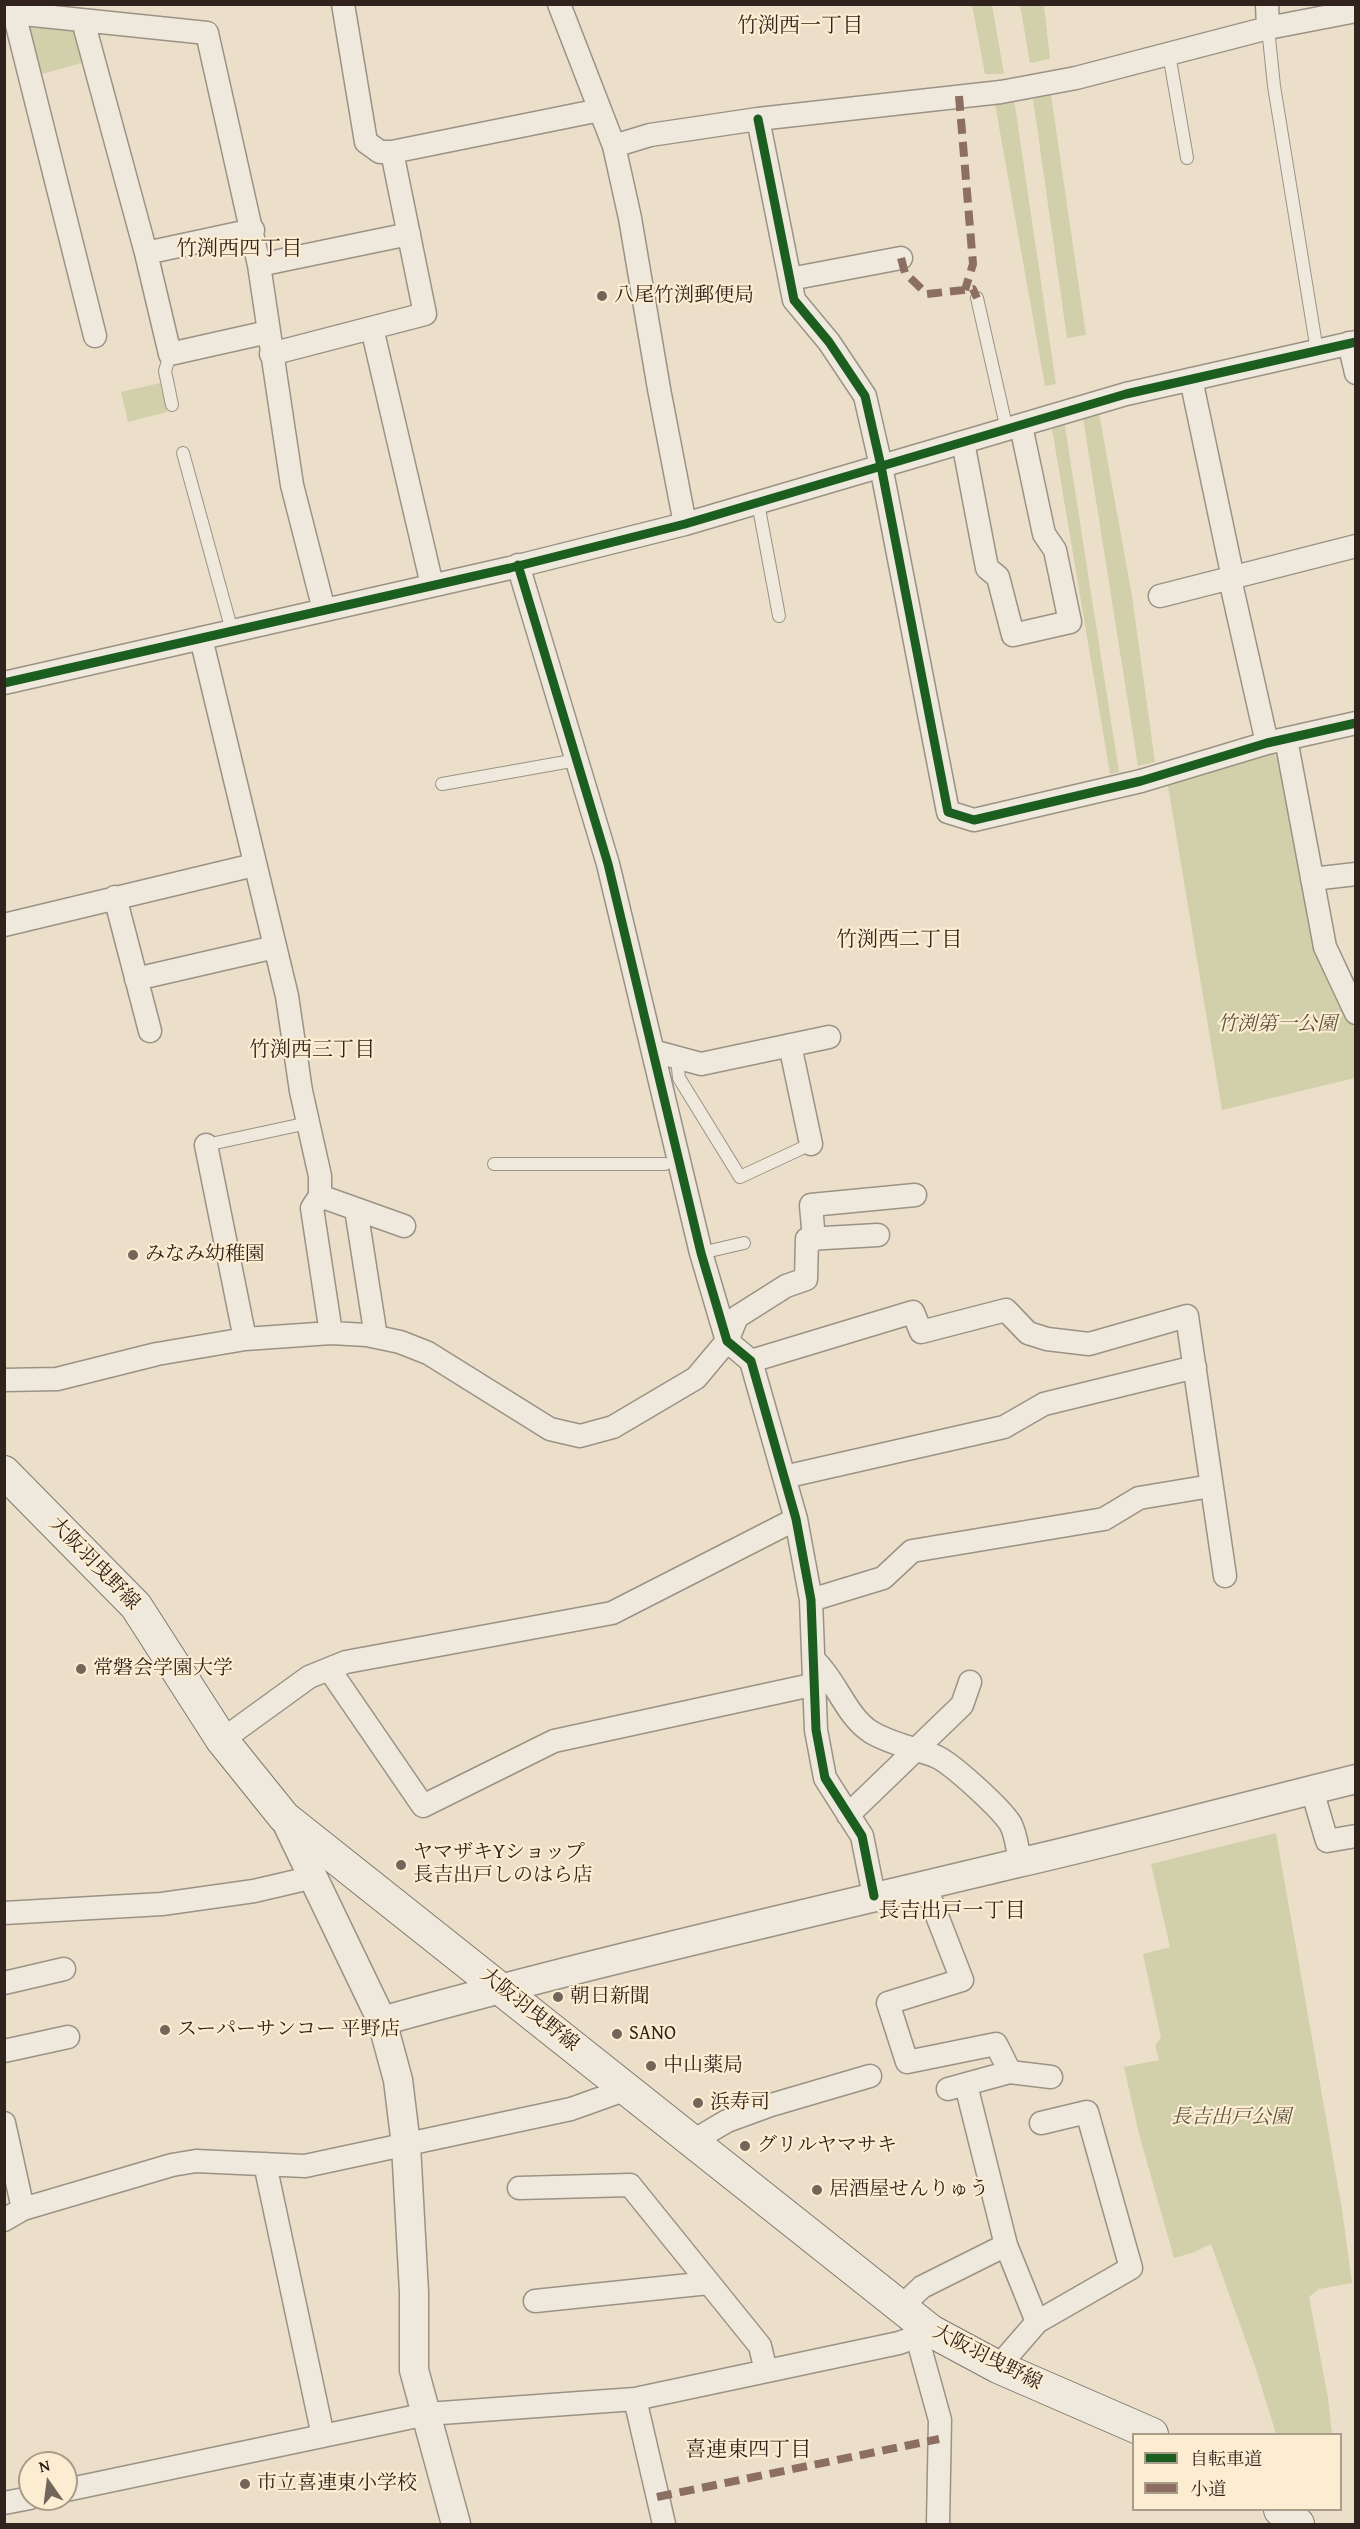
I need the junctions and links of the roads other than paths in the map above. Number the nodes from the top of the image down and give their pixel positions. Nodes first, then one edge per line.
1 (343, 4) edge
2 (559, 4) edge
3 (1267, 4) edge
4 (9, 10) edge
5 (1356, 11) edge
6 (83, 21) junction
7 (1268, 28) junction
8 (1169, 54) junction
9 (600, 110) junction
10 (758, 119) junction
11 (614, 146) junction
12 (392, 152) junction
13 (1187, 158) dead end
14 (252, 230) junction
15 (409, 234) junction
16 (146, 253) junction
17 (901, 258) dead end
18 (259, 265) junction
19 (790, 279) junction
20 (977, 298) dead end
21 (372, 328) junction
22 (95, 336) dead end
23 (1352, 342) edge
24 (269, 343) junction
25 (1317, 351) junction
26 (170, 354) junction
27 (1356, 373) edge
28 (1191, 379) junction
29 (172, 405) dead end
30 (1014, 428) junction
31 (963, 442) junction
32 (183, 453) dead end
33 (881, 466) junction
34 (758, 503) junction
35 (686, 524) junction
36 (1356, 546) edge
37 (518, 565) junction
38 (1232, 578) junction
39 (432, 585) junction
40 (1160, 596) dead end
41 (324, 610) junction
42 (779, 616) dead end
43 (232, 631) junction
44 (201, 638) junction
45 (4, 683) edge
46 (1356, 723) edge
47 (1276, 741) junction
48 (577, 760) junction
49 (442, 783) dead end
50 (254, 864) junction
51 (1356, 874) edge
52 (1312, 879) junction
53 (115, 897) junction
54 (4, 925) edge
55 (274, 947) junction
56 (136, 979) junction
57 (1356, 1013) edge
58 (150, 1031) dead end
59 (829, 1037) dead end
60 (790, 1045) junction
61 (653, 1052) junction
62 (677, 1058) junction
63 (308, 1122) junction
64 (206, 1144) joint
65 (812, 1144) joint
66 (494, 1164) dead end
67 (664, 1164) dead end
68 (915, 1195) dead end
69 (320, 1197) junction
70 (356, 1209) junction
71 (404, 1226) dead end
72 (878, 1235) dead end
73 (814, 1240) junction
74 (744, 1243) dead end
75 (701, 1253) junction
76 (331, 1332) junction
77 (376, 1337) junction
78 (245, 1339) junction
79 (727, 1341) junction
80 (751, 1361) junction
81 (1194, 1367) junction
82 (4, 1380) edge
83 (4, 1472) edge
84 (784, 1477) junction
85 (1211, 1486) junction
86 (796, 1519) junction
87 (1224, 1576) dead end
88 (811, 1600) junction
89 (815, 1661) junction
90 (329, 1669) junction
91 (970, 1682) dead end
92 (816, 1684) junction
93 (222, 1740) junction
94 (915, 1750) junction
95 (1356, 1779) edge
96 (1312, 1790) junction
97 (848, 1815) junction
98 (284, 1817) junction
99 (1356, 1836) edge
100 (1020, 1863) junction
101 (314, 1877) junction
102 (925, 1885) junction
103 (874, 1896) junction
104 (4, 1913) edge
105 (64, 1969) dead end
106 (4, 1983) edge
107 (501, 1988) junction
108 (382, 2021) junction
109 (68, 2037) dead end
110 (4, 2051) edge
111 (1010, 2072) junction
112 (870, 2076) dead end
113 (1051, 2077) dead end
114 (627, 2089) junction
115 (4, 2123) edge
116 (1041, 2123) dead end
117 (693, 2141) junction
118 (406, 2145) junction
119 (265, 2164) junction
120 (519, 2188) dead end
121 (14, 2215) edge
122 (1006, 2245) junction
123 (709, 2283) junction
124 (535, 2301) dead end
125 (901, 2307) junction
126 (1037, 2322) junction
127 (924, 2334) junction
128 (998, 2367) junction
129 (766, 2371) junction
130 (635, 2399) junction
131 (427, 2414) junction
132 (1150, 2433) edge
133 (322, 2436) junction
134 (78, 2487) edge
135 (1281, 2511) edge
136 (456, 2524) edge
137 (664, 2524) edge
138 (938, 2524) edge
139 (1298, 2524) edge

1 - 12 street
2 - 9 street
3 - 7 street
4 - 6 street
4 - 22 street
5 - 7 street
6 - 14 street
6 - 16 street
7 - 8 street
7 - 25 lane
8 - 10 street
8 - 13 lane
9 - 11 street
9 - 12 street
10 - 11 street
10 - 19 street
11 - 35 street
12 - 15 street
14 - 16 street
14 - 18 street
15 - 18 street
15 - 21 street
16 - 26 street
17 - 19 street
18 - 24 street
19 - 33 street
20 - 30 lane
21 - 24 street
21 - 39 street
23 - 25 street
23 - 27 street
24 - 26 street
24 - 41 street
25 - 28 street
26 - 29 lane
28 - 30 street
28 - 38 street
30 - 31 street
30 - 31 street
31 - 33 street
32 - 43 lane
33 - 34 street
33 - 47 street
34 - 35 street
34 - 42 lane
35 - 37 street
36 - 38 street
37 - 39 street
37 - 48 street
38 - 40 street
38 - 47 street
39 - 41 street
41 - 43 street
43 - 44 street
44 - 45 street
44 - 50 street
46 - 47 street
47 - 52 street
48 - 49 lane
48 - 61 street
50 - 53 street
50 - 55 street
51 - 52 street
52 - 57 street
53 - 54 street
53 - 56 street
55 - 56 street
55 - 63 street
56 - 58 street
59 - 60 street
60 - 62 street
60 - 65 street
61 - 62 street
61 - 75 street
62 - 65 lane
63 - 64 lane
63 - 69 street
64 - 78 street
66 - 67 lane
68 - 73 street
69 - 70 street
69 - 76 street
70 - 71 street
70 - 77 street
72 - 73 street
73 - 79 street
74 - 75 lane
75 - 79 street
76 - 77 street
76 - 78 street
77 - 79 street
78 - 82 street
79 - 80 street
80 - 81 street
80 - 84 street
81 - 84 street
81 - 85 street
83 - 93 main road, 大阪羽曳野線
84 - 86 street
85 - 87 street
85 - 88 street
86 - 88 street
86 - 90 street
88 - 89 street
89 - 92 street
89 - 94 street
90 - 92 street
90 - 93 street
91 - 94 street
92 - 97 street
93 - 98 main road, 大阪羽曳野線
94 - 97 street
94 - 100 street
95 - 96 street
96 - 99 street
96 - 100 street
97 - 103 street
98 - 101 street
98 - 107 main road, 大阪羽曳野線
100 - 102 street
101 - 104 street
101 - 108 street
102 - 103 street
102 - 111 street
103 - 107 street
105 - 106 street
107 - 108 street
107 - 114 main road, 大阪羽曳野線
108 - 118 street
109 - 110 street
111 - 113 street
111 - 122 street
112 - 117 street
114 - 117 main road, 大阪羽曳野線
114 - 118 street
115 - 121 street
116 - 126 street
117 - 125 main road, 大阪羽曳野線
118 - 119 street
118 - 131 street
119 - 121 street
119 - 133 street
120 - 123 street
122 - 125 street
122 - 126 street
123 - 124 street
123 - 129 street
125 - 127 main road, 大阪羽曳野線
126 - 128 street
127 - 128 main road, 大阪羽曳野線
127 - 129 street
127 - 138 street
128 - 132 main road, 大阪羽曳野線
129 - 130 street
130 - 131 street
130 - 137 street
131 - 133 street
131 - 136 street
133 - 134 street
135 - 139 main road

